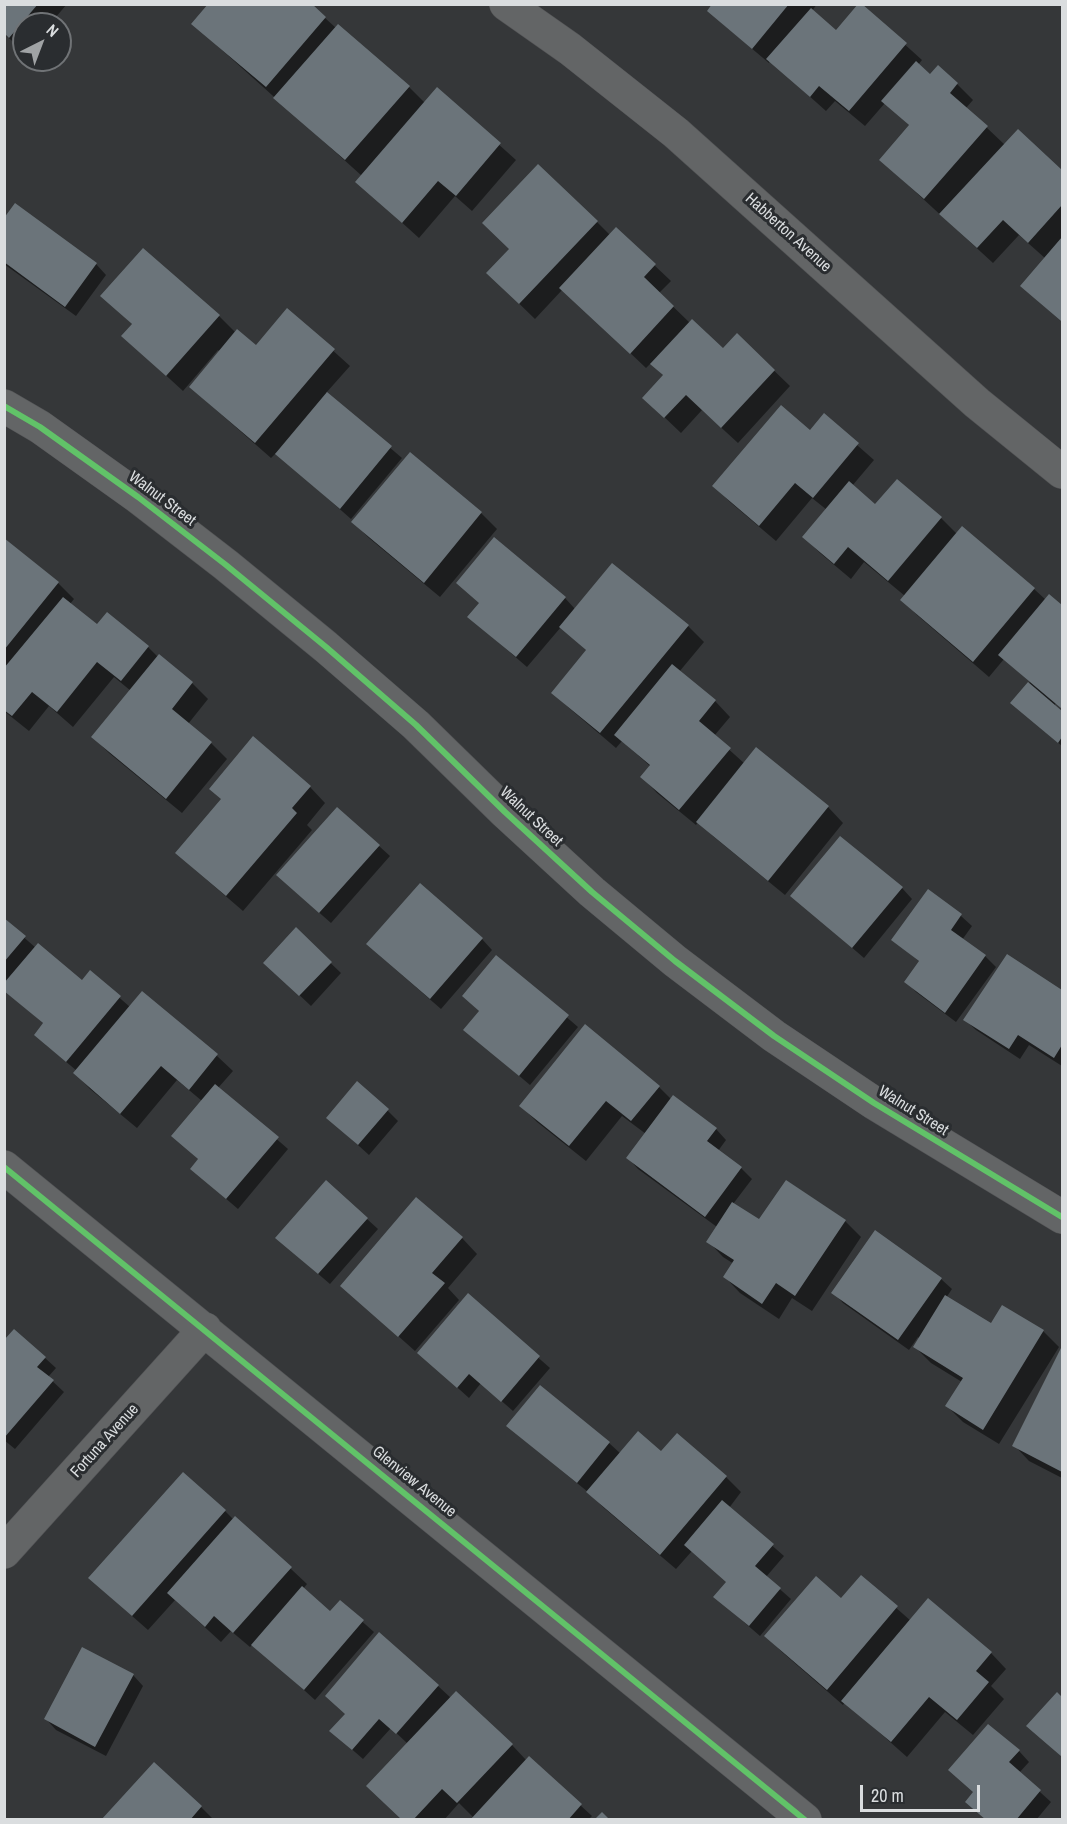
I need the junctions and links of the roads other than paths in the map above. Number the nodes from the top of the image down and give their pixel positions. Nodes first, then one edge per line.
1 (506, 4) edge
2 (4, 406) edge
3 (1062, 472) edge
4 (4, 1167) edge
5 (1062, 1217) edge
6 (205, 1329) junction
7 (4, 1552) edge
8 (806, 1820) edge

1 - 3 street, Habberton Avenue
2 - 5 street, Walnut Street
4 - 6 street, Glenview Avenue
6 - 7 street, Fortuna Avenue
6 - 8 street, Glenview Avenue

